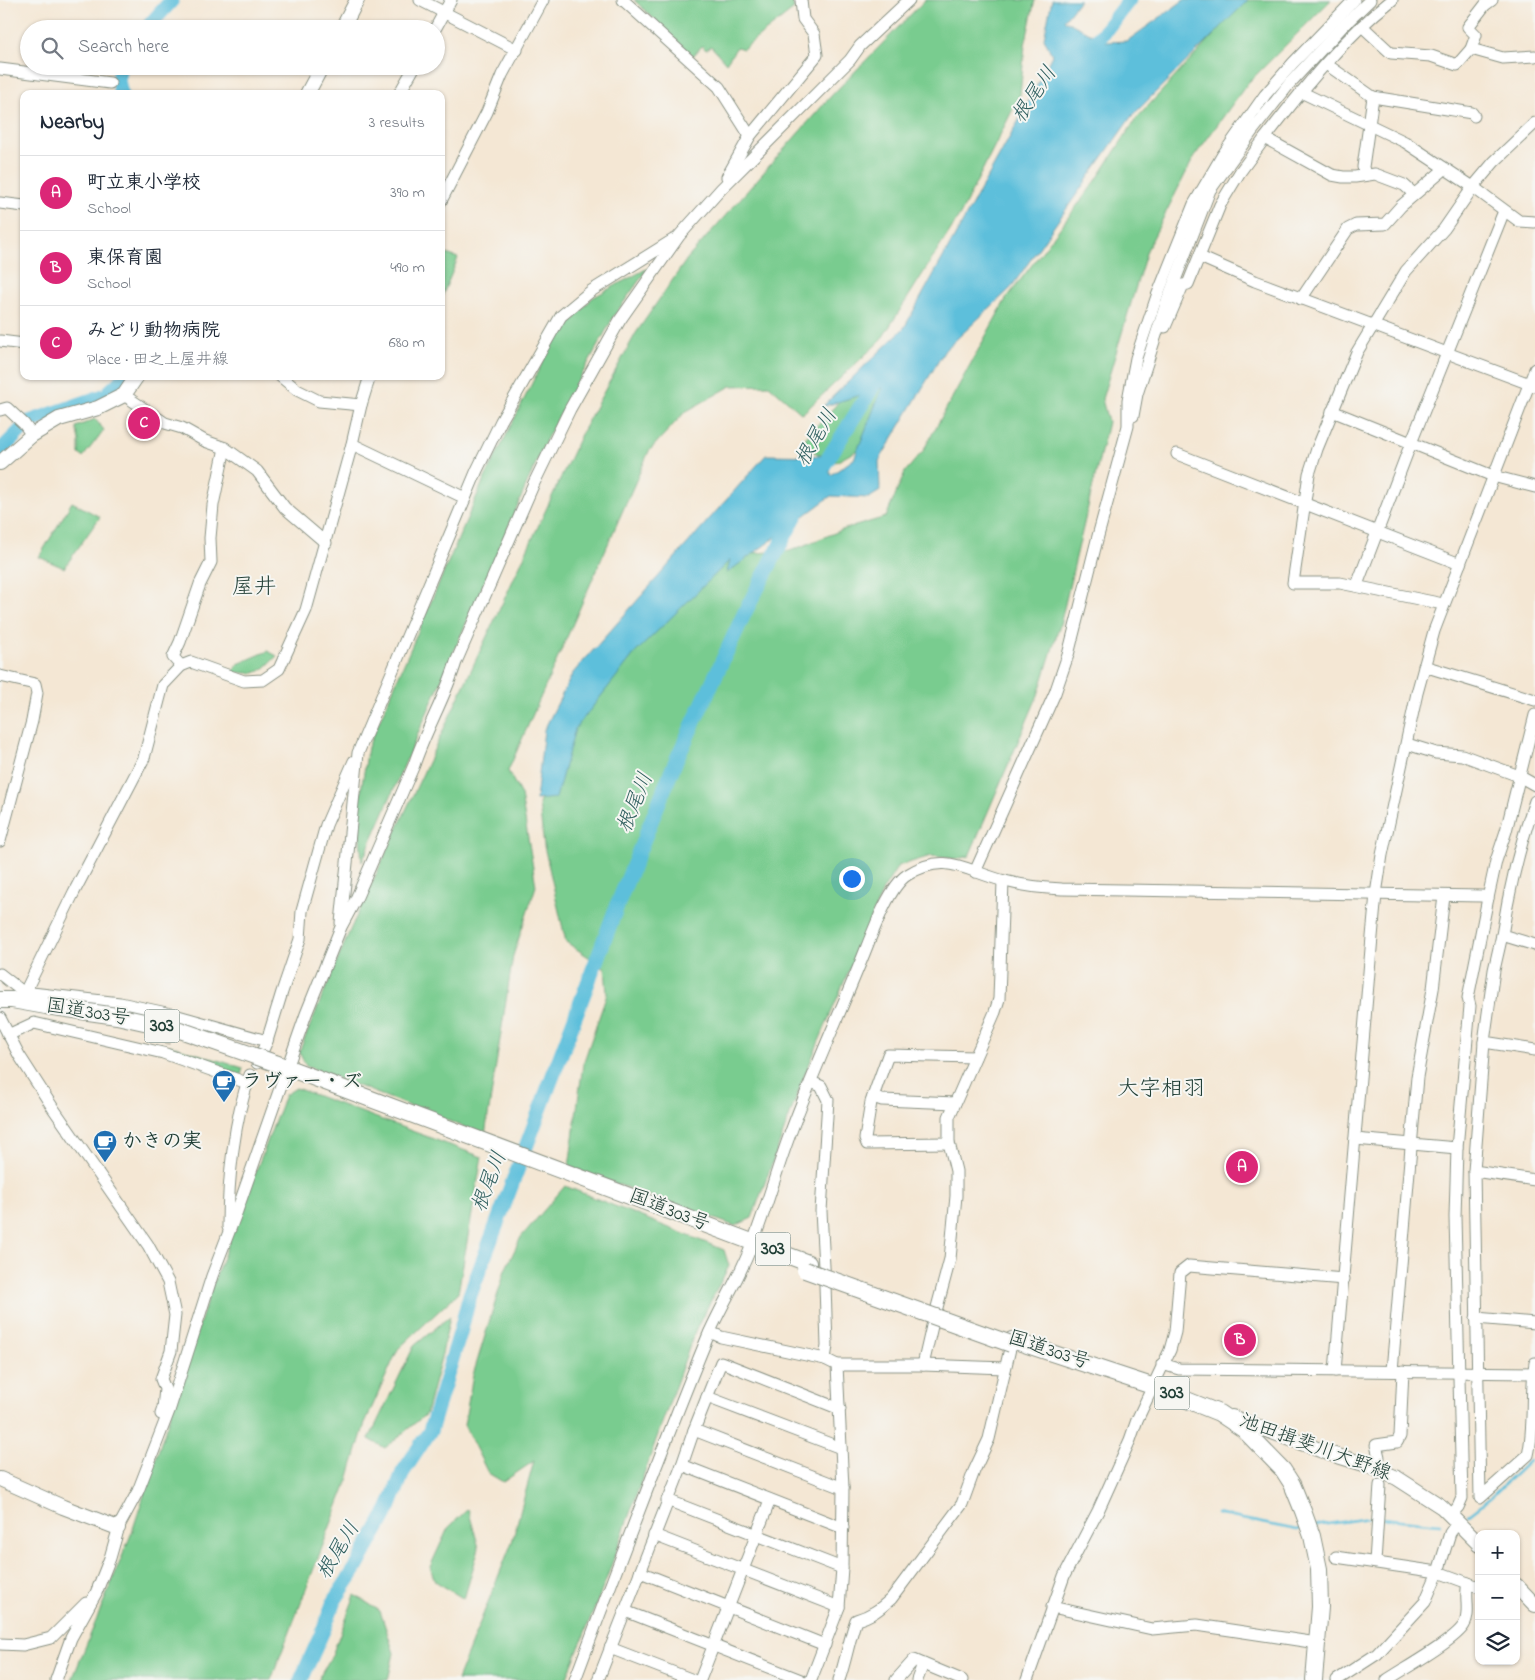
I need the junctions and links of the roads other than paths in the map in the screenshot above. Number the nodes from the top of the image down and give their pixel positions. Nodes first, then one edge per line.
1 (357, 0) edge
2 (420, 0) edge
3 (451, 0) edge
4 (543, 0) edge
5 (623, 0) edge
6 (801, 0) edge
7 (909, 0) edge
8 (1354, 0) edge
9 (1370, 0) edge
10 (1392, 0) edge
11 (1492, 0) edge
12 (444, 13) junction
13 (347, 20) edge
14 (440, 20) edge
15 (1362, 26) junction
16 (1470, 49) junction
17 (517, 50) junction
18 (1535, 56) edge
19 (1326, 64) junction
20 (0, 69) edge
21 (20, 72) edge
22 (47, 75) edge
23 (317, 75) edge
24 (410, 75) edge
25 (110, 83) dead end
26 (309, 90) edge
27 (401, 90) edge
28 (1301, 92) junction
29 (1373, 97) junction
30 (1474, 116) dead end
31 (1535, 123) edge
32 (1368, 125) junction
33 (750, 136) junction
34 (1265, 138) junction
35 (1444, 168) junction
36 (1366, 174) junction
37 (1473, 187) junction
38 (721, 189) junction
39 (445, 192) edge
40 (1414, 194) junction
41 (0, 203) edge
42 (20, 206) edge
43 (1504, 211) junction
44 (1535, 222) edge
45 (679, 236) junction
46 (1200, 257) junction
47 (1301, 299) junction
48 (1373, 325) junction
49 (0, 341) edge
50 (20, 344) edge
51 (1151, 348) junction
52 (1447, 353) junction
53 (1535, 369) edge
54 (134, 380) edge
55 (285, 380) edge
56 (369, 380) edge
57 (1532, 386) edge
58 (124, 394) junction
59 (361, 405) junction
60 (0, 410) edge
61 (1332, 411) junction
62 (1128, 426) junction
63 (28, 430) junction
64 (1411, 443) junction
65 (352, 444) junction
66 (226, 448) junction
67 (1178, 454) dead end
68 (0, 464) edge
69 (1493, 476) junction
70 (1535, 487) edge
71 (465, 498) junction
72 (1305, 504) junction
73 (1377, 532) junction
74 (326, 543) junction
75 (1460, 564) junction
76 (1357, 585) junction
77 (1443, 604) junction
78 (180, 666) junction
79 (1424, 666) junction
80 (0, 676) edge
81 (1535, 700) edge
82 (1535, 715) edge
83 (1407, 744) junction
84 (358, 753) junction
85 (1519, 776) junction
86 (1535, 785) edge
87 (1535, 800) edge
88 (0, 841) edge
89 (975, 872) junction
90 (1003, 881) junction
91 (1376, 894) junction
92 (1444, 896) junction
93 (1488, 898) junction
94 (341, 927) junction
95 (1502, 935) junction
96 (1535, 945) edge
97 (0, 974) edge
98 (24, 992) junction
99 (0, 1001) edge
100 (0, 1018) edge
101 (8, 1035) junction
102 (267, 1041) junction
103 (1484, 1042) junction
104 (1535, 1050) edge
105 (975, 1058) junction
106 (286, 1071) junction
107 (251, 1074) junction
108 (811, 1082) junction
109 (873, 1097) junction
110 (955, 1103) junction
111 (1356, 1139) junction
112 (949, 1143) junction
113 (1412, 1144) junction
114 (1457, 1148) junction
115 (1474, 1171) junction
116 (1535, 1180) edge
117 (228, 1233) junction
118 (752, 1245) junction
119 (1344, 1279) junction
120 (1476, 1318) junction
121 (1535, 1323) edge
122 (710, 1332) junction
123 (1012, 1342) junction
124 (825, 1359) junction
125 (1162, 1364) junction
126 (837, 1365) junction
127 (923, 1365) junction
128 (1005, 1368) junction
129 (1534, 1370) edge
130 (1335, 1371) junction
131 (1397, 1371) junction
132 (1459, 1372) junction
133 (1477, 1372) junction
134 (1151, 1389) junction
135 (707, 1397) junction
136 (840, 1409) junction
137 (1218, 1412) junction
138 (694, 1430) junction
139 (841, 1448) junction
140 (1379, 1456) dead end
141 (682, 1465) junction
142 (0, 1479) edge
143 (1380, 1485) dead end
144 (843, 1488) junction
145 (1297, 1498) junction
146 (667, 1500) junction
147 (770, 1500) junction
148 (1454, 1519) junction
149 (118, 1528) junction
150 (842, 1528) junction
151 (654, 1535) junction
152 (756, 1535) junction
153 (1475, 1540) edge
154 (1336, 1557) dead end
155 (1375, 1562) junction
156 (842, 1568) junction
157 (742, 1569) junction
158 (640, 1572) junction
159 (1438, 1572) junction
160 (1473, 1585) edge
161 (1520, 1589) edge
162 (96, 1593) junction
163 (1535, 1605) edge
164 (727, 1607) junction
165 (839, 1607) junction
166 (1052, 1607) junction
167 (625, 1611) junction
168 (1317, 1643) junction
169 (0, 1644) edge
170 (825, 1645) junction
171 (713, 1646) junction
172 (610, 1648) junction
173 (923, 1664) junction
174 (56, 1680) edge
175 (575, 1680) edge
176 (598, 1680) edge
177 (693, 1680) edge
178 (700, 1680) edge
179 (801, 1680) edge
180 (811, 1680) edge
181 (839, 1680) edge
182 (896, 1680) edge
183 (917, 1680) edge
184 (962, 1680) edge
185 (1027, 1680) edge
186 (1314, 1680) edge
187 (1337, 1680) edge
188 (1387, 1680) edge

1 - 13 main road
2 - 12 street
3 - 12 street
4 - 17 street
5 - 33 street
6 - 33 street
7 - 38 street
8 - 62 street
9 - 51 street
10 - 15 street
11 - 16 street
12 - 14 street
12 - 17 street
15 - 16 street
15 - 19 street
16 - 18 street
17 - 39 street
19 - 28 street
19 - 29 street
20 - 21 street
22 - 25 street
23 - 26 main road
24 - 27 street
28 - 32 street
28 - 34 street
29 - 30 street
29 - 32 street
31 - 37 street
32 - 35 street
32 - 36 street
33 - 38 street
34 - 36 street
34 - 46 street
35 - 37 street
35 - 40 street
36 - 40 street
37 - 43 street
37 - 48 street
38 - 45 street
40 - 47 street
41 - 42 street
43 - 44 street
43 - 52 street
45 - 71 street
45 - 94 street
46 - 47 street
46 - 51 street
47 - 48 street
48 - 52 street
48 - 61 street
49 - 50 street
51 - 62 street
52 - 57 street
52 - 64 street
53 - 57 street
54 - 58 main road
55 - 59 street
56 - 59 street
57 - 69 street
58 - 63 main road
58 - 66 street
59 - 65 street
60 - 63 street
61 - 64 street
61 - 72 street
62 - 89 street
63 - 68 main road
64 - 69 street
64 - 73 street
65 - 71 street
65 - 74 street
66 - 74 street
66 - 78 street
67 - 72 street
69 - 70 street
69 - 75 street
71 - 84 street
72 - 73 street
72 - 76 street
73 - 75 street
73 - 76 street
74 - 78 street
75 - 77 street
76 - 77 street
77 - 79 street
78 - 98 street
79 - 81 street
79 - 83 street
80 - 88 street
82 - 85 street
83 - 85 street
83 - 91 street
84 - 94 street
84 - 102 street
85 - 86 street
85 - 93 street
87 - 95 street
89 - 90 street
89 - 108 street
90 - 91 street
90 - 105 street
91 - 92 street
91 - 111 street
92 - 93 street
92 - 113 street
93 - 114 street
94 - 106 street
95 - 96 street
95 - 103 street
97 - 98 street
98 - 102 street
99 - 106 highway, 国道303号 / 303, bridge
100 - 101 street
101 - 107 street
101 - 149 street
102 - 107 street
103 - 104 street
103 - 115 street
105 - 109 street
105 - 110 street
106 - 117 street
106 - 118 highway, 国道303号 / 303
107 - 117 street
108 - 118 street
108 - 124 street
109 - 110 street
109 - 112 street
110 - 112 street
111 - 113 street
111 - 119 street
112 - 127 street
113 - 114 street
113 - 131 street
114 - 132 street
115 - 116 street
115 - 120 street
117 - 149 street
118 - 122 street
118 - 123 highway, 国道303号 / 303, bridge
119 - 125 street
119 - 130 street
120 - 121 street
120 - 133 street
122 - 124 street
122 - 175 street
123 - 128 street
123 - 134 highway, 国道303号 / 303
124 - 126 street
125 - 130 street
125 - 134 street
126 - 127 street
126 - 136 street
127 - 128 street
128 - 181 street
129 - 133 street
129 - 133 street
130 - 131 street
131 - 132 street
131 - 140 street
132 - 133 street
132 - 148 street
134 - 137 highway, 国道303号 / 303
134 - 145 highway, 国道303号 / 303
134 - 166 street
135 - 136 street
135 - 138 street
135 - 139 street
136 - 139 street
137 - 145 highway, 国道303号 / 303
137 - 148 main road, 池田揖斐川大野線
138 - 141 street
138 - 144 street
139 - 144 street
141 - 146 street
141 - 147 street
142 - 149 main road
143 - 155 street
144 - 150 street
145 - 168 highway, 国道303号 / 303
146 - 151 street
146 - 152 street
147 - 150 street
147 - 152 street
148 - 153 main road, 池田揖斐川大野線
148 - 159 street
149 - 162 street
150 - 156 street
151 - 157 street
151 - 158 street
152 - 156 street
152 - 157 street
154 - 155 street
155 - 159 street
156 - 165 street
157 - 164 street
157 - 165 street
158 - 164 street
158 - 167 street
159 - 160 street
159 - 187 street
160 - 188 street
161 - 163 main road
162 - 169 street
162 - 174 street
164 - 170 street
164 - 171 street
165 - 170 street
166 - 168 street
166 - 185 street
167 - 171 street
167 - 172 street
168 - 186 highway, 国道303号 / 303
170 - 180 street
171 - 178 street
171 - 179 street
172 - 176 street
172 - 177 street
173 - 182 street
173 - 183 street
173 - 184 street

